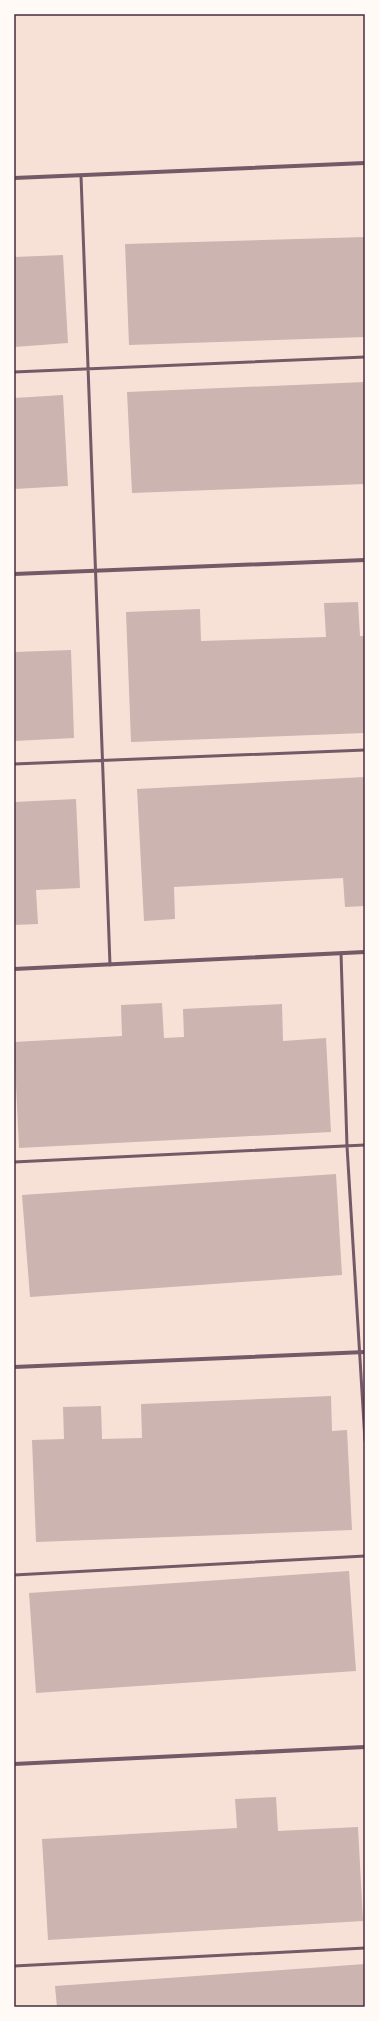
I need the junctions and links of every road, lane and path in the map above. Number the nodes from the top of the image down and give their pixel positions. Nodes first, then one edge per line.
1 (365, 163) edge
2 (81, 176) junction
3 (14, 178) edge
4 (365, 357) edge
5 (88, 369) junction
6 (14, 372) edge
7 (365, 560) edge
8 (95, 571) junction
9 (14, 574) edge
10 (365, 750) edge
11 (102, 760) junction
12 (14, 764) edge
13 (365, 952) edge
14 (341, 953) junction
15 (110, 965) junction
16 (14, 969) edge
17 (365, 1145) edge
18 (347, 1146) junction
19 (14, 1162) edge
20 (363, 1352) edge
21 (14, 1367) edge
22 (365, 1441) edge
23 (365, 1556) edge
24 (14, 1575) edge
25 (365, 1747) edge
26 (14, 1764) edge
27 (365, 1948) edge
28 (14, 1966) edge

1 - 2 street
2 - 3 street
2 - 5 lane
4 - 5 lane
5 - 6 lane
5 - 8 lane
7 - 8 street
8 - 9 street
8 - 11 lane
10 - 11 lane
11 - 12 lane
11 - 15 lane
13 - 14 street
14 - 15 street
14 - 18 lane
15 - 16 street
17 - 18 lane
18 - 19 lane
18 - 20 lane
20 - 21 street
20 - 22 lane
23 - 24 lane
25 - 26 street
27 - 28 lane

